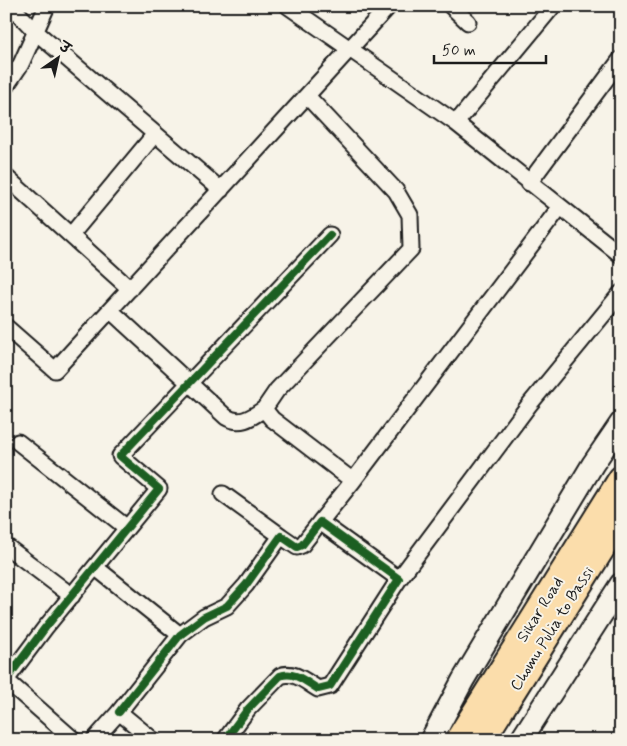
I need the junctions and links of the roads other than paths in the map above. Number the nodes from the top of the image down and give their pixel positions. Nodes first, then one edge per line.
1 (11, 6) edge
2 (47, 6) edge
3 (288, 6) edge
4 (389, 6) edge
5 (451, 6) edge
6 (547, 8) edge
7 (468, 22) dead end
8 (36, 32) junction
9 (350, 47) junction
10 (621, 59) edge
11 (6, 86) edge
12 (307, 96) junction
13 (456, 123) junction
14 (155, 134) junction
15 (6, 177) edge
16 (529, 182) junction
17 (221, 190) junction
18 (560, 207) junction
19 (71, 235) junction
20 (330, 235) dead end
21 (621, 255) edge
22 (130, 289) junction
23 (621, 292) edge
24 (110, 310) junction
25 (6, 327) edge
26 (188, 382) junction
27 (264, 409) junction
28 (621, 423) edge
29 (18, 442) dead end
30 (621, 480) edge
31 (353, 481) junction
32 (223, 494) dead end
33 (621, 518) edge
34 (320, 522) junction
35 (127, 528) junction
36 (281, 536) junction
37 (6, 546) edge
38 (95, 567) junction
39 (399, 578) junction
40 (621, 584) edge
41 (72, 596) junction
42 (180, 635) junction
43 (6, 680) edge
44 (119, 712) junction
45 (74, 740) edge
46 (94, 740) edge
47 (153, 740) edge
48 (225, 740) edge
49 (431, 740) edge
50 (458, 740) edge
51 (482, 740) edge
52 (522, 740) edge

1 - 8 street
2 - 8 street
3 - 9 street
4 - 9 street
5 - 7 street
6 - 13 street
8 - 11 street
8 - 14 street
9 - 12 street
9 - 13 street
10 - 16 street
12 - 17 street
12 - 27 street
13 - 16 street
14 - 17 street
14 - 19 street
15 - 19 street
16 - 18 street
17 - 22 street
18 - 21 street
18 - 31 street
19 - 22 street
20 - 26 street
22 - 24 street
23 - 39 street
24 - 25 street
24 - 26 street
26 - 27 street
26 - 35 street
27 - 31 street
28 - 49 main road
29 - 35 street
30 - 50 highway, Sikar Road
31 - 34 street
32 - 36 street
33 - 51 highway, Chomu Pulia to Bassi
34 - 36 street
34 - 39 street
35 - 38 street
36 - 42 street
37 - 41 street
38 - 41 street
38 - 42 street
39 - 48 street
40 - 52 main road
41 - 43 street
42 - 44 street
43 - 45 street
44 - 46 street
44 - 47 street

